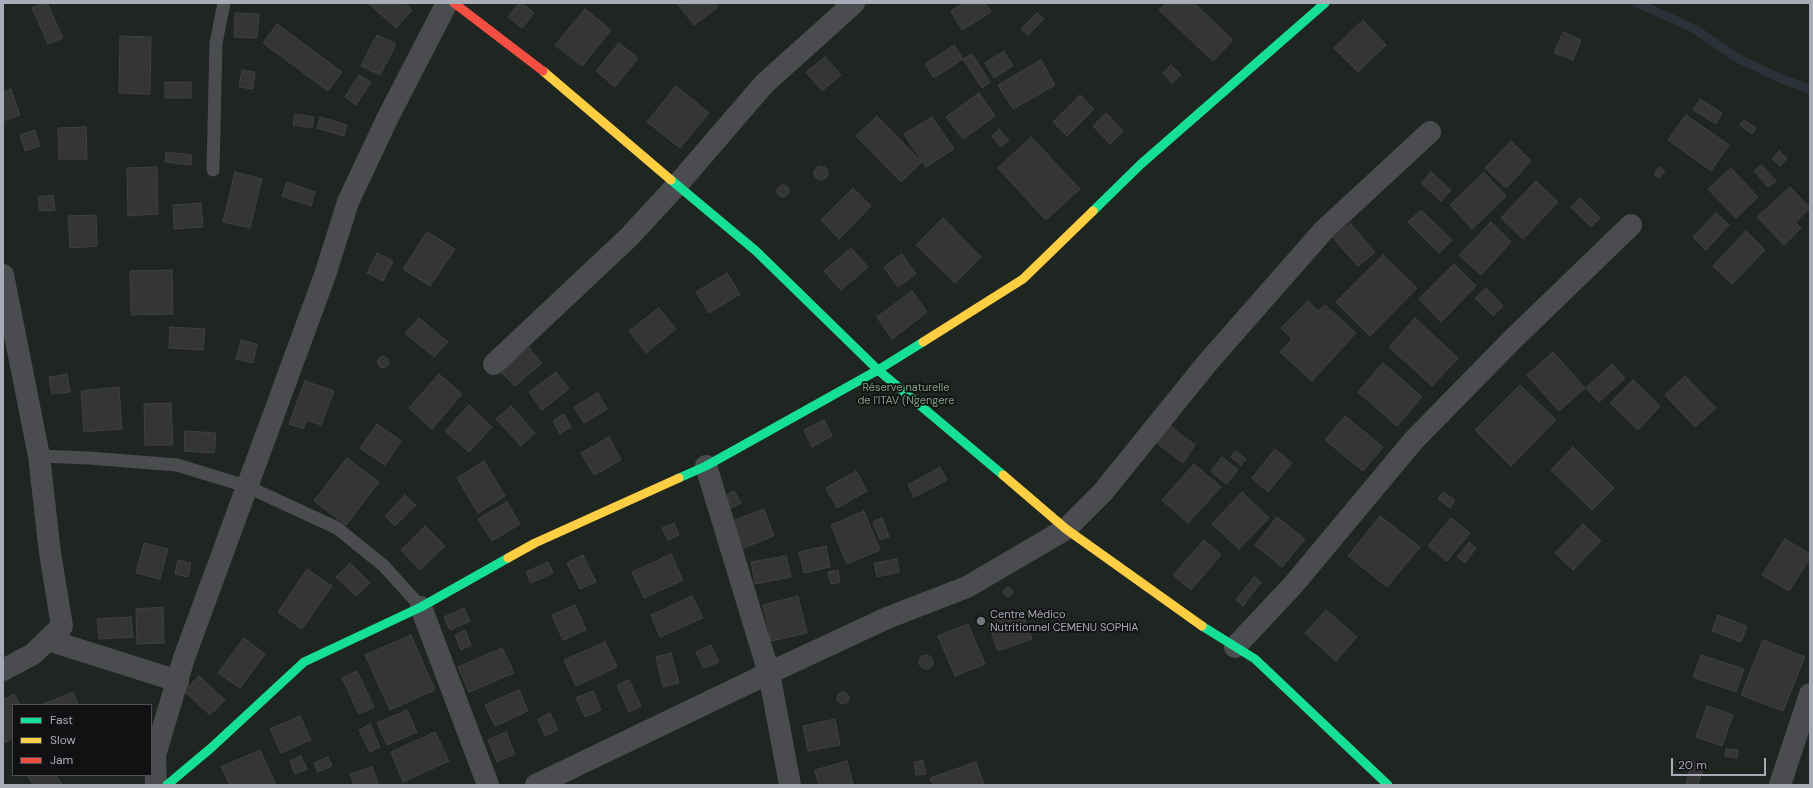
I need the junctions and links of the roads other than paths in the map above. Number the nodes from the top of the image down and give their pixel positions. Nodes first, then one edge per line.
1 (224, 3) edge
2 (447, 3) edge
3 (454, 3) edge
4 (854, 3) edge
5 (1325, 3) edge
6 (1430, 132) dead end
7 (213, 170) dead end
8 (678, 184) junction
9 (1631, 225) dead end
10 (3, 275) edge
11 (494, 364) dead end
12 (878, 370) junction
13 (39, 456) junction
14 (706, 466) junction
15 (246, 486) junction
16 (1066, 529) junction
17 (421, 607) junction
18 (48, 640) junction
19 (1235, 646) junction
20 (3, 670) edge
21 (769, 673) junction
22 (178, 680) junction
23 (1809, 702) edge
24 (156, 785) edge
25 (167, 785) edge
26 (488, 785) edge
27 (536, 785) edge
28 (790, 785) edge
29 (1388, 785) edge
30 (1780, 785) edge

1 - 7 lane
2 - 15 street
3 - 8 street
4 - 8 street
5 - 12 street
6 - 16 street
8 - 11 street
8 - 12 street
9 - 19 street
10 - 13 street
12 - 14 street
12 - 16 street
13 - 15 lane
13 - 18 street
14 - 17 street
14 - 21 street
15 - 17 lane
15 - 22 street
16 - 19 street
16 - 21 street
17 - 25 street
17 - 26 street
18 - 20 street
18 - 22 street
19 - 29 street
21 - 27 street
21 - 28 street
22 - 24 street
23 - 30 street

